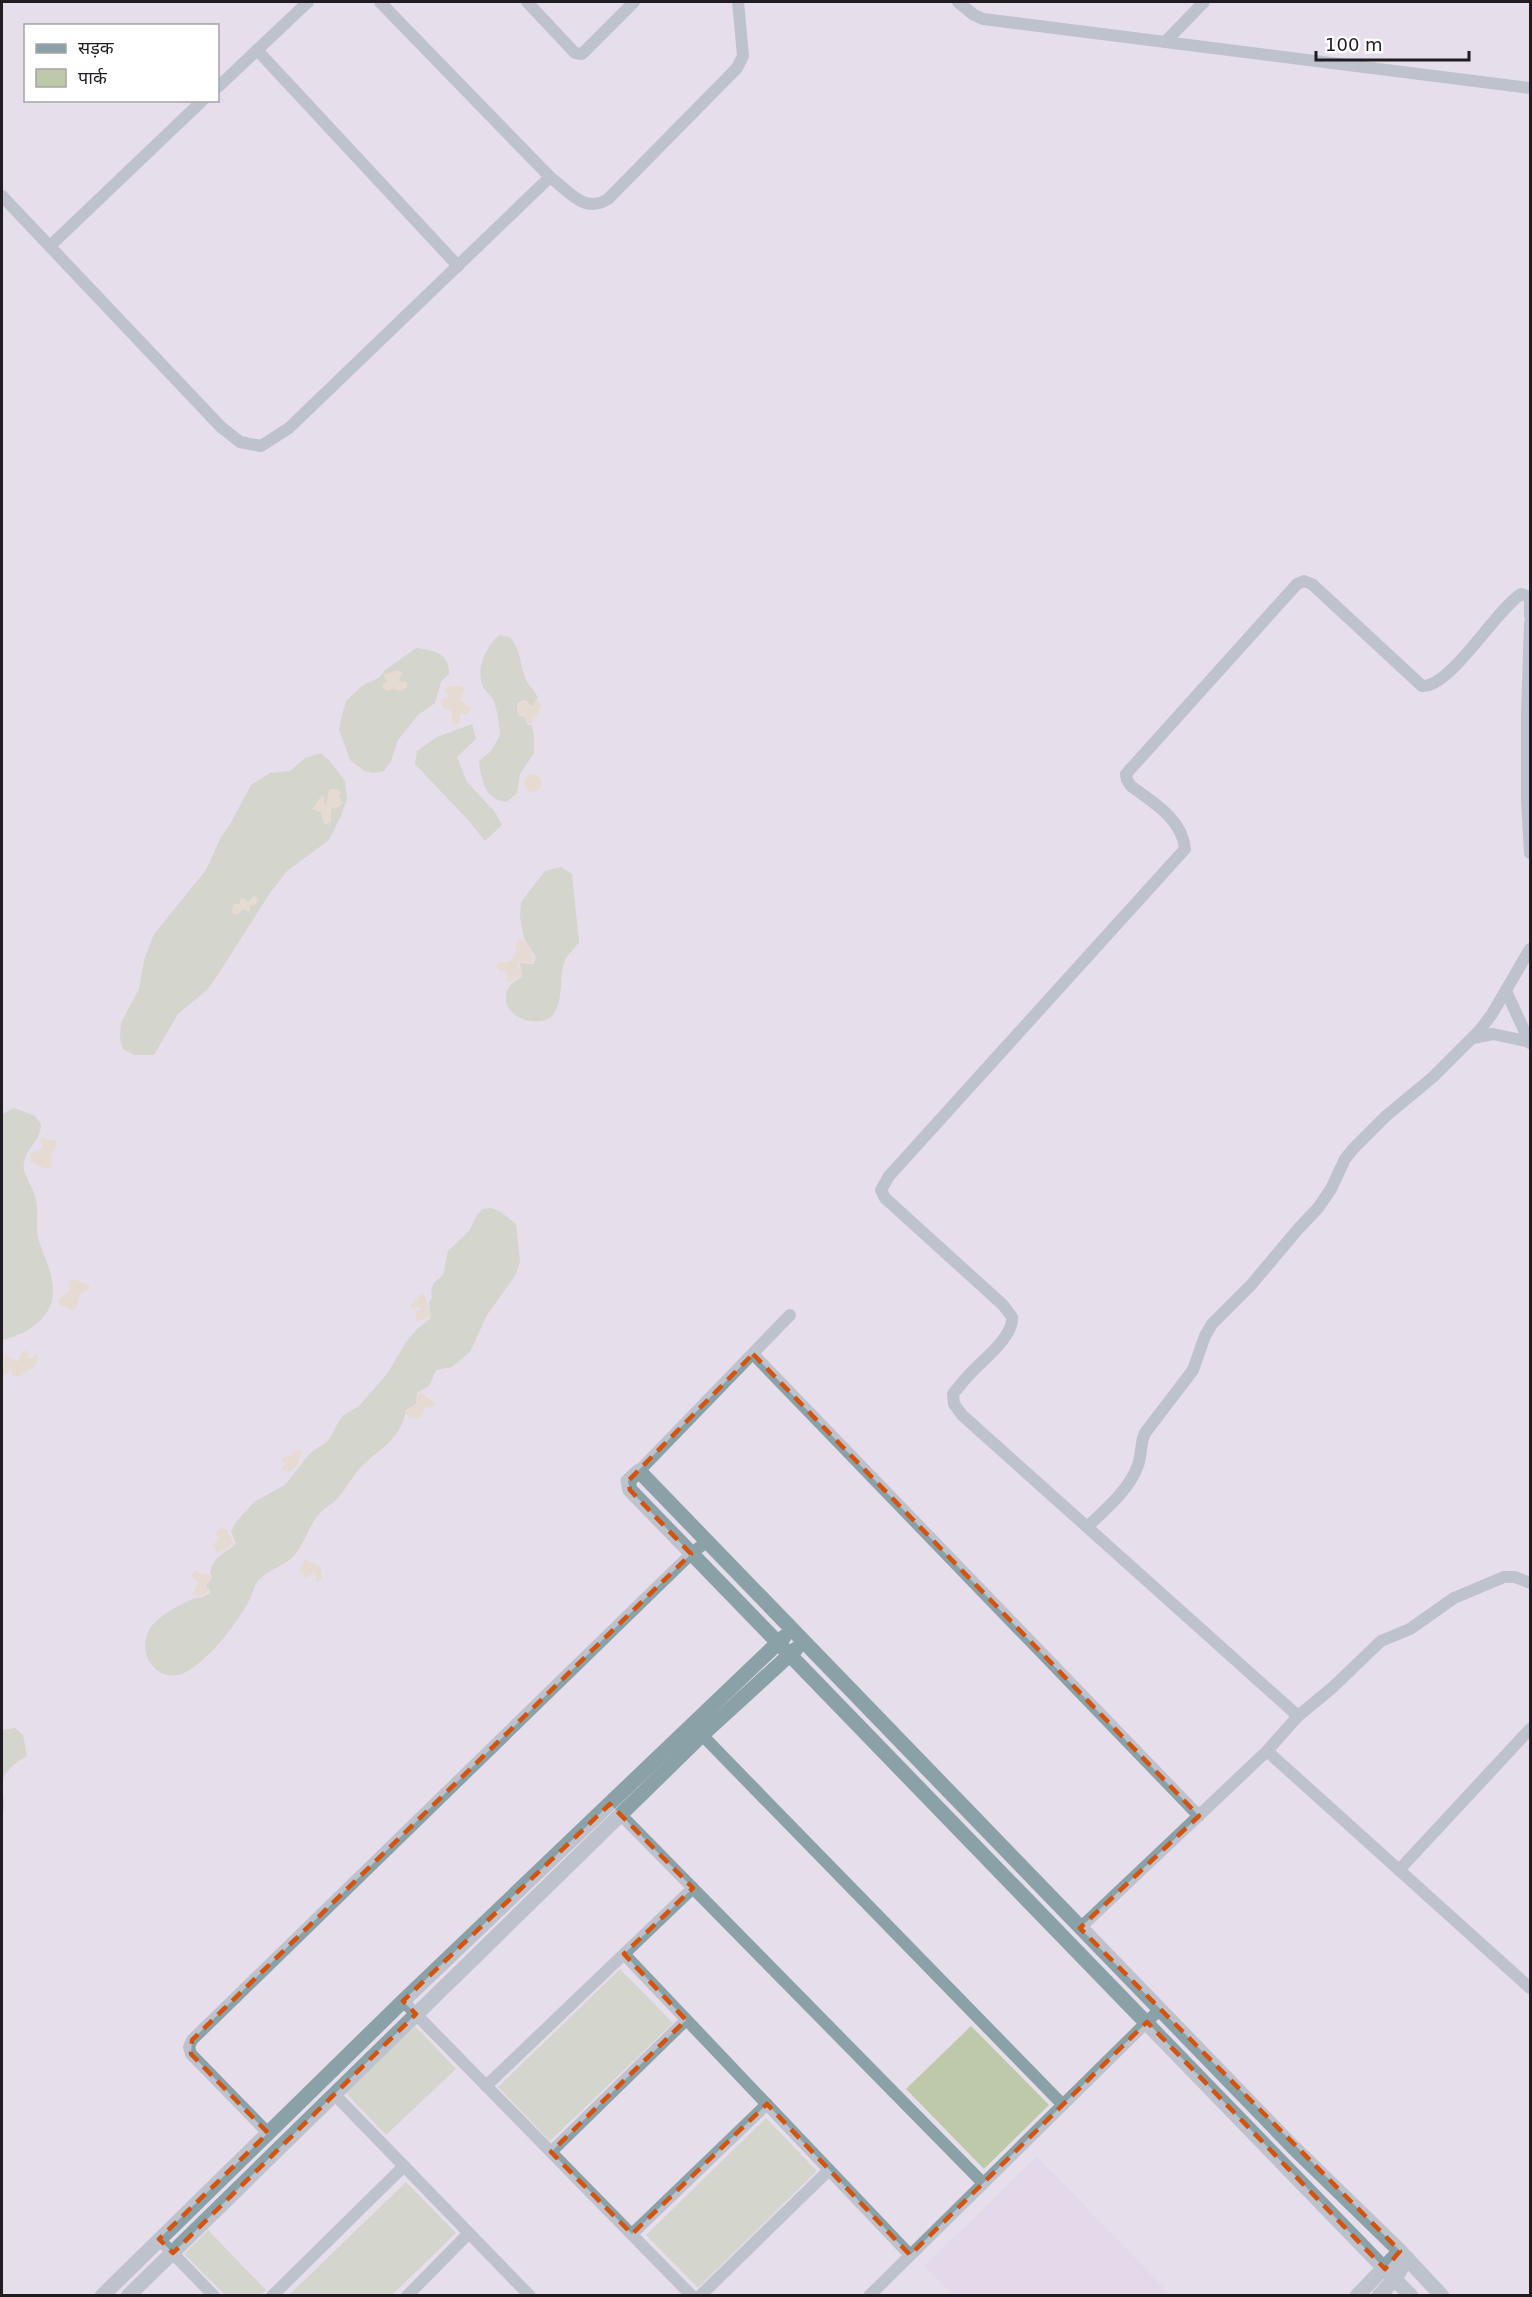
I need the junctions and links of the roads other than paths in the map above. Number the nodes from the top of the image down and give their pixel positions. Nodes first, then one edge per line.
1 (308, 2) edge
2 (380, 2) edge
3 (527, 2) edge
4 (634, 2) edge
5 (738, 2) edge
6 (958, 2) edge
7 (1204, 2) edge
8 (1166, 42) junction
9 (257, 50) junction
10 (219, 86) edge
11 (1530, 88) edge
12 (201, 102) edge
13 (550, 177) junction
14 (2, 196) edge
15 (50, 246) junction
16 (458, 266) junction
17 (1530, 597) edge
18 (1530, 603) edge
19 (1530, 616) edge
20 (1530, 623) edge
21 (1530, 853) edge
22 (1530, 948) edge
23 (1506, 991) junction
24 (1472, 1038) junction
25 (1530, 1042) edge
26 (790, 1315) dead end
27 (753, 1354) junction
28 (639, 1471) junction
29 (1087, 1527) junction
30 (706, 1542) junction
31 (691, 1554) junction
32 (1530, 1583) edge
33 (792, 1629) junction
34 (804, 1641) junction
35 (778, 1643) junction
36 (789, 1655) junction
37 (1298, 1716) junction
38 (1530, 1729) edge
39 (702, 1735) junction
40 (1267, 1751) junction
41 (621, 1815) junction
42 (1199, 1815) junction
43 (1399, 1870) junction
44 (693, 1888) junction
45 (1080, 1928) junction
46 (624, 1954) junction
47 (1530, 1988) edge
48 (403, 2001) junction
49 (1159, 2010) junction
50 (416, 2014) junction
51 (686, 2020) junction
52 (1147, 2022) junction
53 (486, 2086) junction
54 (334, 2094) junction
55 (767, 2104) junction
56 (1062, 2105) junction
57 (268, 2133) junction
58 (550, 2151) junction
59 (404, 2166) junction
60 (829, 2170) junction
61 (983, 2183) junction
62 (469, 2233) junction
63 (632, 2234) junction
64 (159, 2239) junction
65 (173, 2253) junction
66 (910, 2255) junction
67 (1404, 2255) junction
68 (1390, 2274) junction
69 (102, 2295) edge
70 (128, 2295) edge
71 (214, 2295) edge
72 (272, 2295) edge
73 (407, 2295) edge
74 (530, 2295) edge
75 (692, 2295) edge
76 (700, 2295) edge
77 (869, 2295) edge
78 (1357, 2295) edge
79 (1379, 2295) edge
80 (1411, 2295) edge
81 (1442, 2295) edge

1 - 9 street
2 - 13 street
3 - 4 street
5 - 13 street
6 - 8 street
7 - 8 street
8 - 11 street
9 - 10 street
9 - 16 street
12 - 15 street
13 - 16 street
14 - 15 street
15 - 16 street
17 - 29 street
18 - 19 street
20 - 21 street
22 - 23 street
23 - 24 street
23 - 25 street
24 - 25 street
24 - 29 street
26 - 27 street
27 - 28 street
27 - 42 street
28 - 30 street
28 - 31 street
29 - 37 street
30 - 31 street
30 - 33 street
31 - 35 street
31 - 57 street
32 - 37 street
33 - 34 street
33 - 35 street
34 - 36 street
34 - 45 street
35 - 36 street
35 - 48 street
36 - 39 street
36 - 52 street
37 - 40 street
38 - 43 street
39 - 41 street
39 - 56 street
40 - 42 street
40 - 43 street
41 - 44 street
41 - 50 street
42 - 45 street
43 - 47 street
44 - 46 street
44 - 61 street
45 - 49 street
46 - 51 street
46 - 53 street
48 - 50 street
48 - 57 street
49 - 52 street
49 - 67 street
50 - 53 street
50 - 54 street
51 - 55 street
51 - 58 street
52 - 56 street
52 - 68 street
53 - 58 street
54 - 59 street
54 - 65 street
55 - 60 street
55 - 63 street
56 - 61 street
57 - 64 street
58 - 63 street
59 - 62 street
59 - 72 street
60 - 66 street
60 - 76 street
61 - 66 street
62 - 73 street
62 - 74 street
63 - 75 street
64 - 65 street
64 - 69 street
65 - 70 street
65 - 71 street
66 - 77 street
67 - 68 street
67 - 81 street
68 - 78 street
68 - 79 street
68 - 80 street

